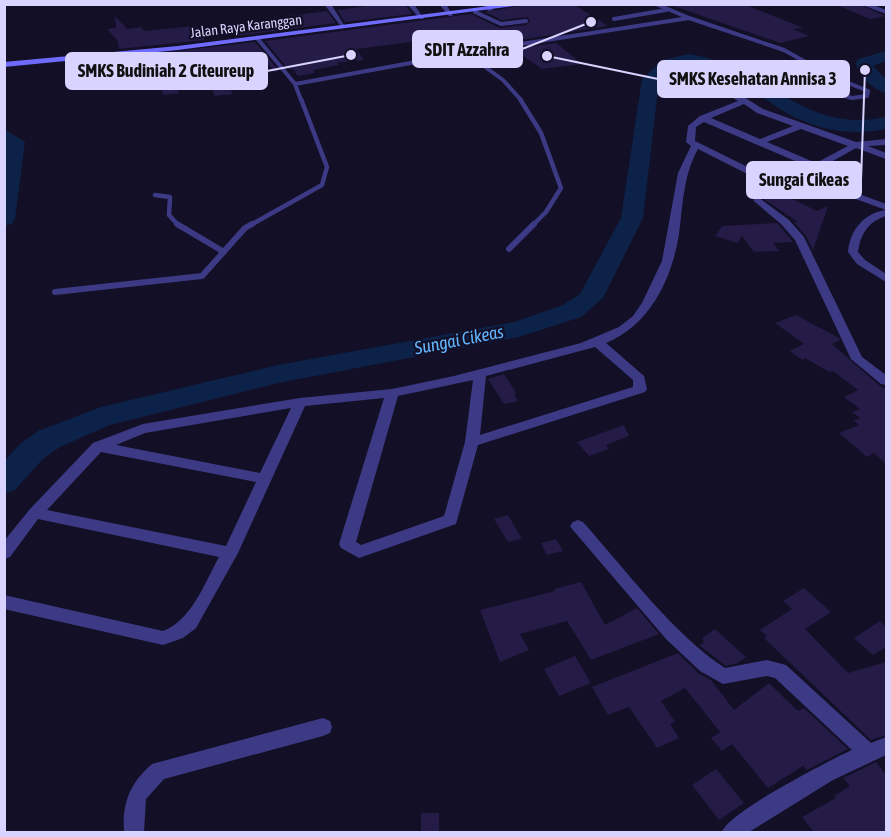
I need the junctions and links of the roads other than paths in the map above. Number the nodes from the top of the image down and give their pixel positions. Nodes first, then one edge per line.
1 (327, 4) edge
2 (333, 4) edge
3 (410, 4) edge
4 (442, 4) edge
5 (526, 4) edge
6 (656, 4) edge
7 (863, 4) edge
8 (488, 7) edge
9 (666, 10) junction
10 (475, 12) junction
11 (886, 12) edge
12 (451, 15) junction
13 (422, 18) junction
14 (689, 18) junction
15 (614, 19) dead end
16 (526, 21) dead end
17 (347, 26) junction
18 (257, 38) junction
19 (466, 53) junction
20 (88, 57) junction
21 (4, 65) edge
22 (709, 78) dead end
23 (85, 82) dead end
24 (295, 84) junction
25 (814, 86) dead end
26 (745, 101) junction
27 (703, 118) junction
28 (798, 127) junction
29 (760, 142) junction
30 (886, 142) edge
31 (856, 145) junction
32 (695, 147) junction
33 (886, 156) edge
34 (815, 166) junction
35 (800, 175) junction
36 (155, 195) dead end
37 (758, 200) dead end
38 (886, 210) edge
39 (509, 249) dead end
40 (224, 252) junction
41 (886, 279) edge
42 (55, 292) dead end
43 (597, 342) junction
44 (480, 376) junction
45 (886, 381) edge
46 (392, 393) junction
47 (300, 402) junction
48 (472, 442) junction
49 (98, 446) junction
50 (266, 479) junction
51 (35, 513) junction
52 (578, 526) dead end
53 (4, 553) edge
54 (230, 553) junction
55 (4, 602) edge
56 (323, 727) dead end
57 (886, 746) edge
58 (867, 752) junction
59 (134, 832) edge
60 (732, 832) edge

1 - 17 street
2 - 17 street
3 - 13 street
4 - 12 street
5 - 8 street, Jalan Raya Karanggan
6 - 9 lane
7 - 11 street
8 - 10 street, Jalan Raya Karanggan
9 - 14 lane
9 - 15 lane
10 - 12 street, Jalan Raya Karanggan
10 - 16 lane
12 - 13 street, Jalan Raya Karanggan
13 - 17 street, Jalan Raya Karanggan
14 - 19 lane
14 - 25 lane
17 - 18 street, Jalan Raya Karanggan
18 - 20 street, Jalan Raya Karanggan
18 - 24 lane
19 - 24 lane
19 - 39 lane
20 - 21 street, Jalan Raya Karanggan
20 - 23 street
22 - 26 street
24 - 40 lane
26 - 27 street
26 - 28 street
27 - 29 street
27 - 32 street
28 - 29 street
28 - 31 street
29 - 34 street
30 - 31 street
31 - 33 street
31 - 34 street
32 - 35 street
32 - 43 street
34 - 35 street
35 - 38 street
36 - 40 lane
37 - 45 street
38 - 41 street
40 - 42 lane
43 - 44 street
43 - 48 street
44 - 46 street
44 - 48 street
46 - 47 street
46 - 48 street
47 - 49 street
47 - 50 street
49 - 50 street
49 - 51 street
50 - 54 street
51 - 53 street
51 - 54 street
52 - 58 street
54 - 55 street
56 - 59 street
57 - 58 street
58 - 60 street

